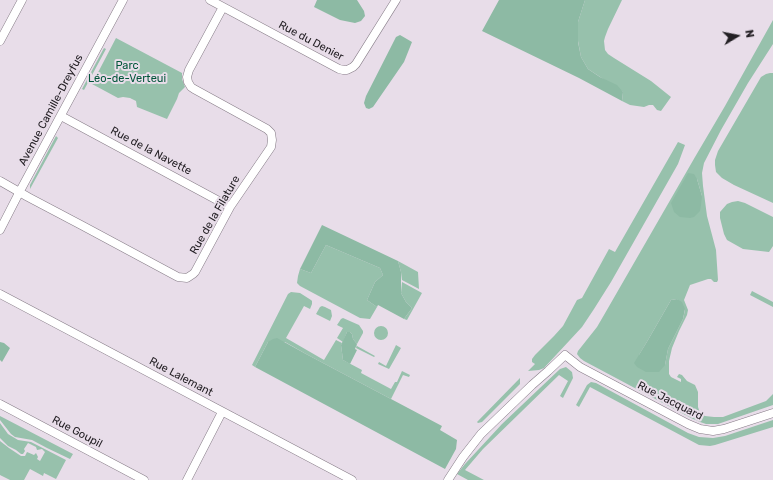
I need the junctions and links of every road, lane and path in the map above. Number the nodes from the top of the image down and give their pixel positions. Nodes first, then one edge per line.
1 (22, 0) edge
2 (123, 0) edge
3 (210, 0) edge
4 (396, 0) edge
5 (223, 7) junction
6 (0, 42) edge
7 (61, 116) junction
8 (0, 181) edge
9 (20, 192) junction
10 (230, 207) junction
11 (0, 230) edge
12 (0, 294) edge
13 (0, 404) edge
14 (222, 412) junction
15 (773, 413) edge
16 (144, 480) edge
17 (187, 480) edge
18 (352, 480) edge
19 (448, 480) edge

1 - 6 street
2 - 7 street, Avenue Camille-Dreyfus
3 - 5 street, Rue du Denier
4 - 5 street, Rue du Denier
5 - 10 street, Rue de la Filature
7 - 9 street, Avenue Camille-Dreyfus
7 - 10 street, Rue de la Navette
8 - 9 street
9 - 10 street, Rue de la Filature
9 - 11 street, Avenue Camille-Dreyfus
12 - 14 street, Rue Lalemant
13 - 16 street, Rue Goupil
14 - 17 street
14 - 18 street, Rue Lalemant
15 - 19 street, Rue Jacquard

